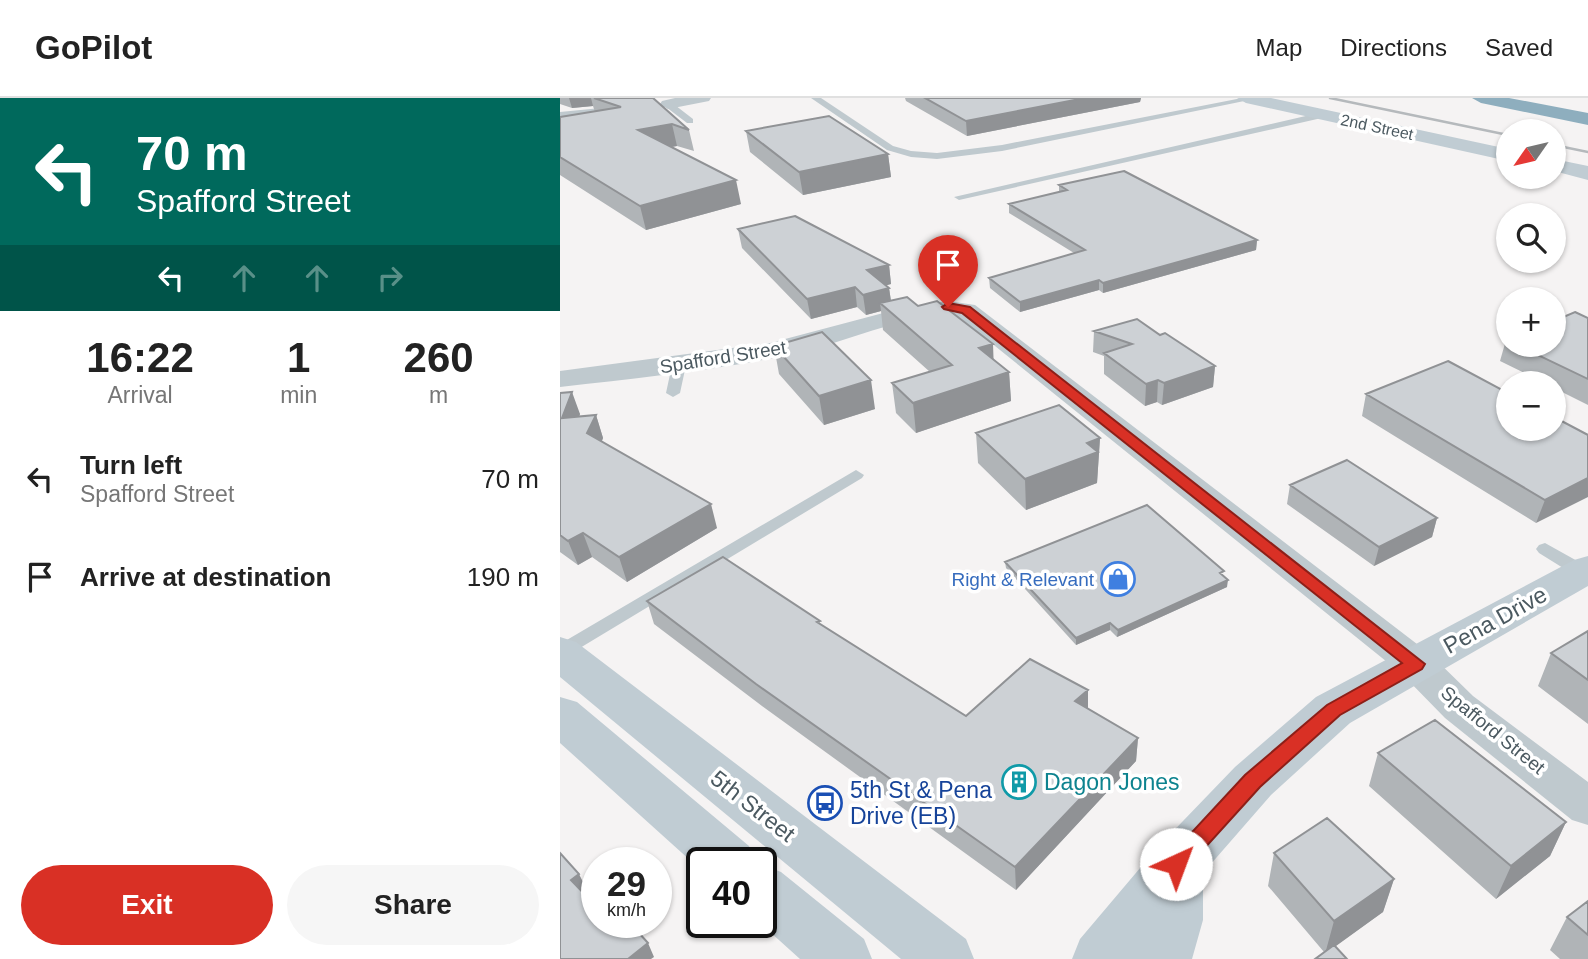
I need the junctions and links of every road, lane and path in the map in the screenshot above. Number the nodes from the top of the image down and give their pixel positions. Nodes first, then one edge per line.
1 (703, 98) edge
2 (815, 98) edge
3 (1481, 98) edge
4 (1567, 98) edge
5 (1248, 99) edge
6 (1588, 102) edge
7 (668, 104) junction
8 (646, 108) edge
9 (625, 111) edge
10 (560, 115) edge
11 (1323, 115) junction
12 (1588, 119) edge
13 (690, 121) dead end
14 (1496, 152) edge
15 (1566, 168) edge
16 (1588, 173) edge
17 (959, 197) dead end
18 (560, 379) edge
19 (856, 475) dead end
20 (1572, 563) edge
21 (560, 653) edge
22 (1416, 664) junction
23 (560, 715) edge
24 (1588, 807) edge
25 (712, 847) edge
26 (1176, 864) junction
27 (777, 903) edge
28 (843, 959) edge
29 (945, 959) edge
30 (1101, 959) edge
31 (1163, 959) edge

1 - 7 street
2 - 5 lane
3 - 12 highway
4 - 6 highway
5 - 11 street, 2nd Street
7 - 8 lane
7 - 13 lane
9 - 10 lane
11 - 14 street, 2nd Street
11 - 17 lane
15 - 16 street
18 - 22 street, Spafford Street
19 - 21 lane
20 - 22 street, Pena Drive
21 - 29 street, 5th Street
22 - 24 street, Spafford Street
22 - 26 street, Pena Drive
23 - 25 street
26 - 30 street, Pena Drive
26 - 31 street
27 - 28 street

